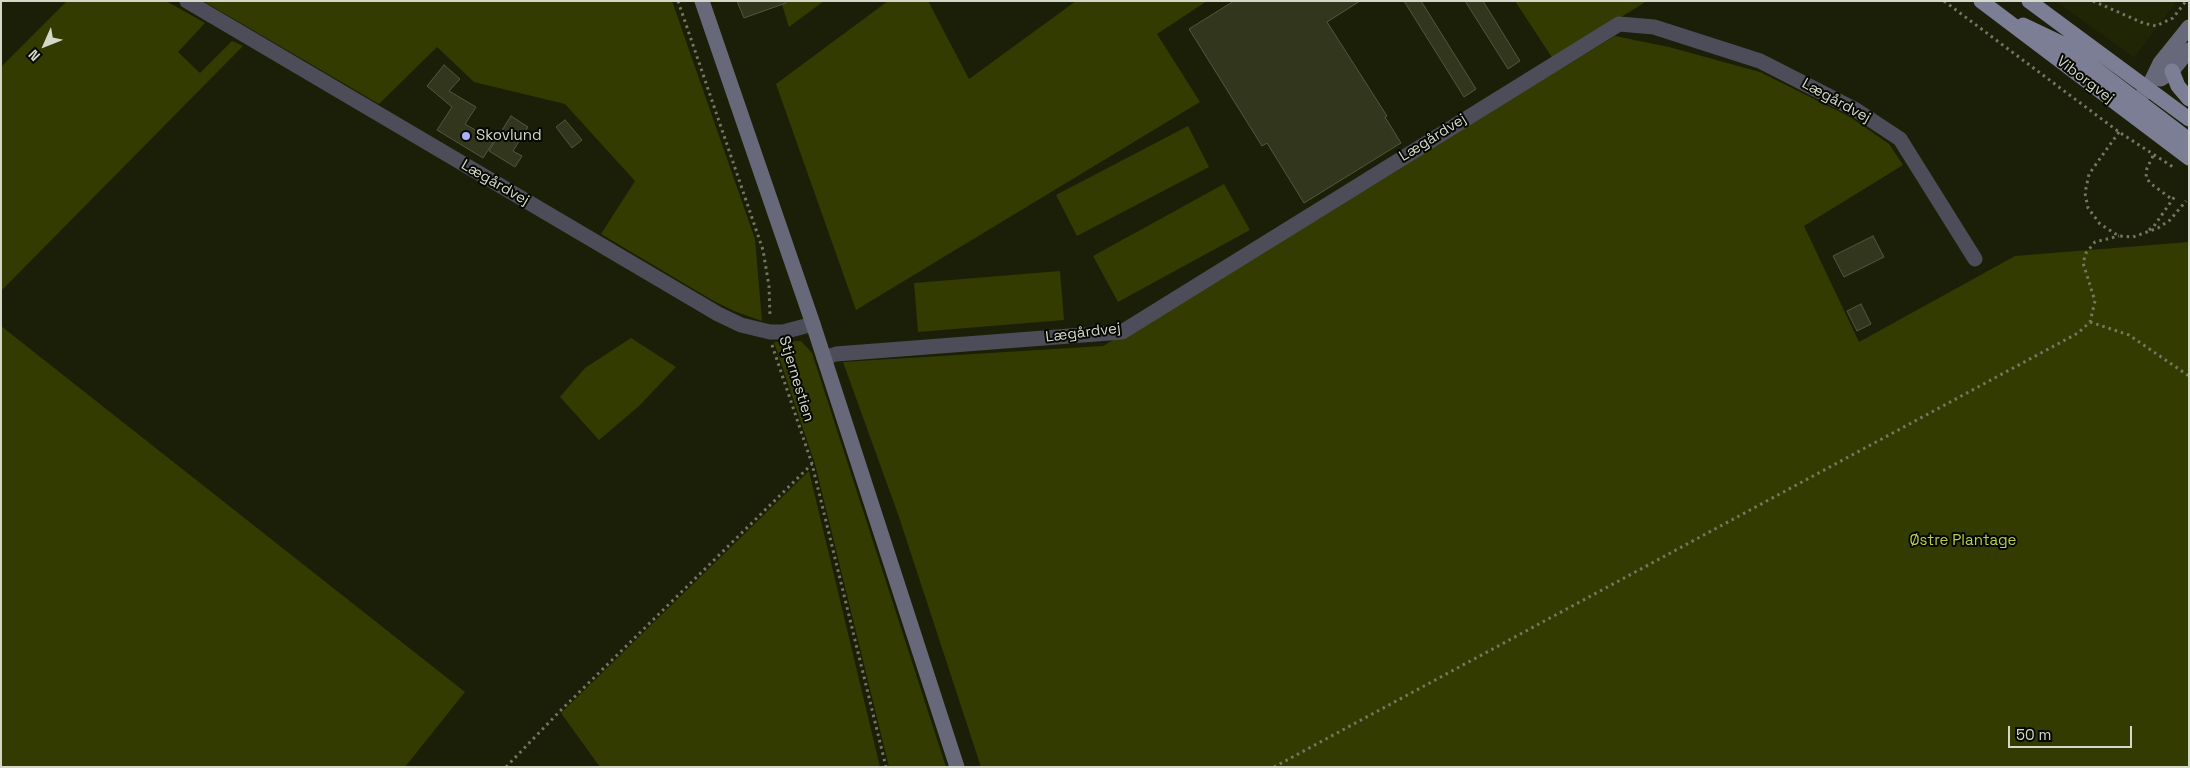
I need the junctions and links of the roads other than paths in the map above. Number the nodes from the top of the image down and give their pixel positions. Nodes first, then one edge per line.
1 (187, 1) edge
2 (702, 1) edge
3 (2029, 1) edge
4 (1987, 6) edge
5 (2189, 28) edge
6 (2189, 50) edge
7 (2172, 71) junction
8 (2143, 94) junction
9 (2189, 99) edge
10 (2189, 119) edge
11 (2189, 140) edge
12 (2189, 158) edge
13 (1975, 259) dead end
14 (813, 324) junction
15 (824, 358) junction
16 (957, 767) edge

1 - 14 street, Lægårdvej
2 - 14 street
3 - 8 main road, Viborgvej
4 - 8 main road
4 - 12 main road, Viborgvej
5 - 8 street
6 - 7 street
7 - 8 street
7 - 9 main road
8 - 10 main road, Viborgvej
8 - 11 main road
13 - 15 street, Lægårdvej
14 - 15 street
15 - 16 street

